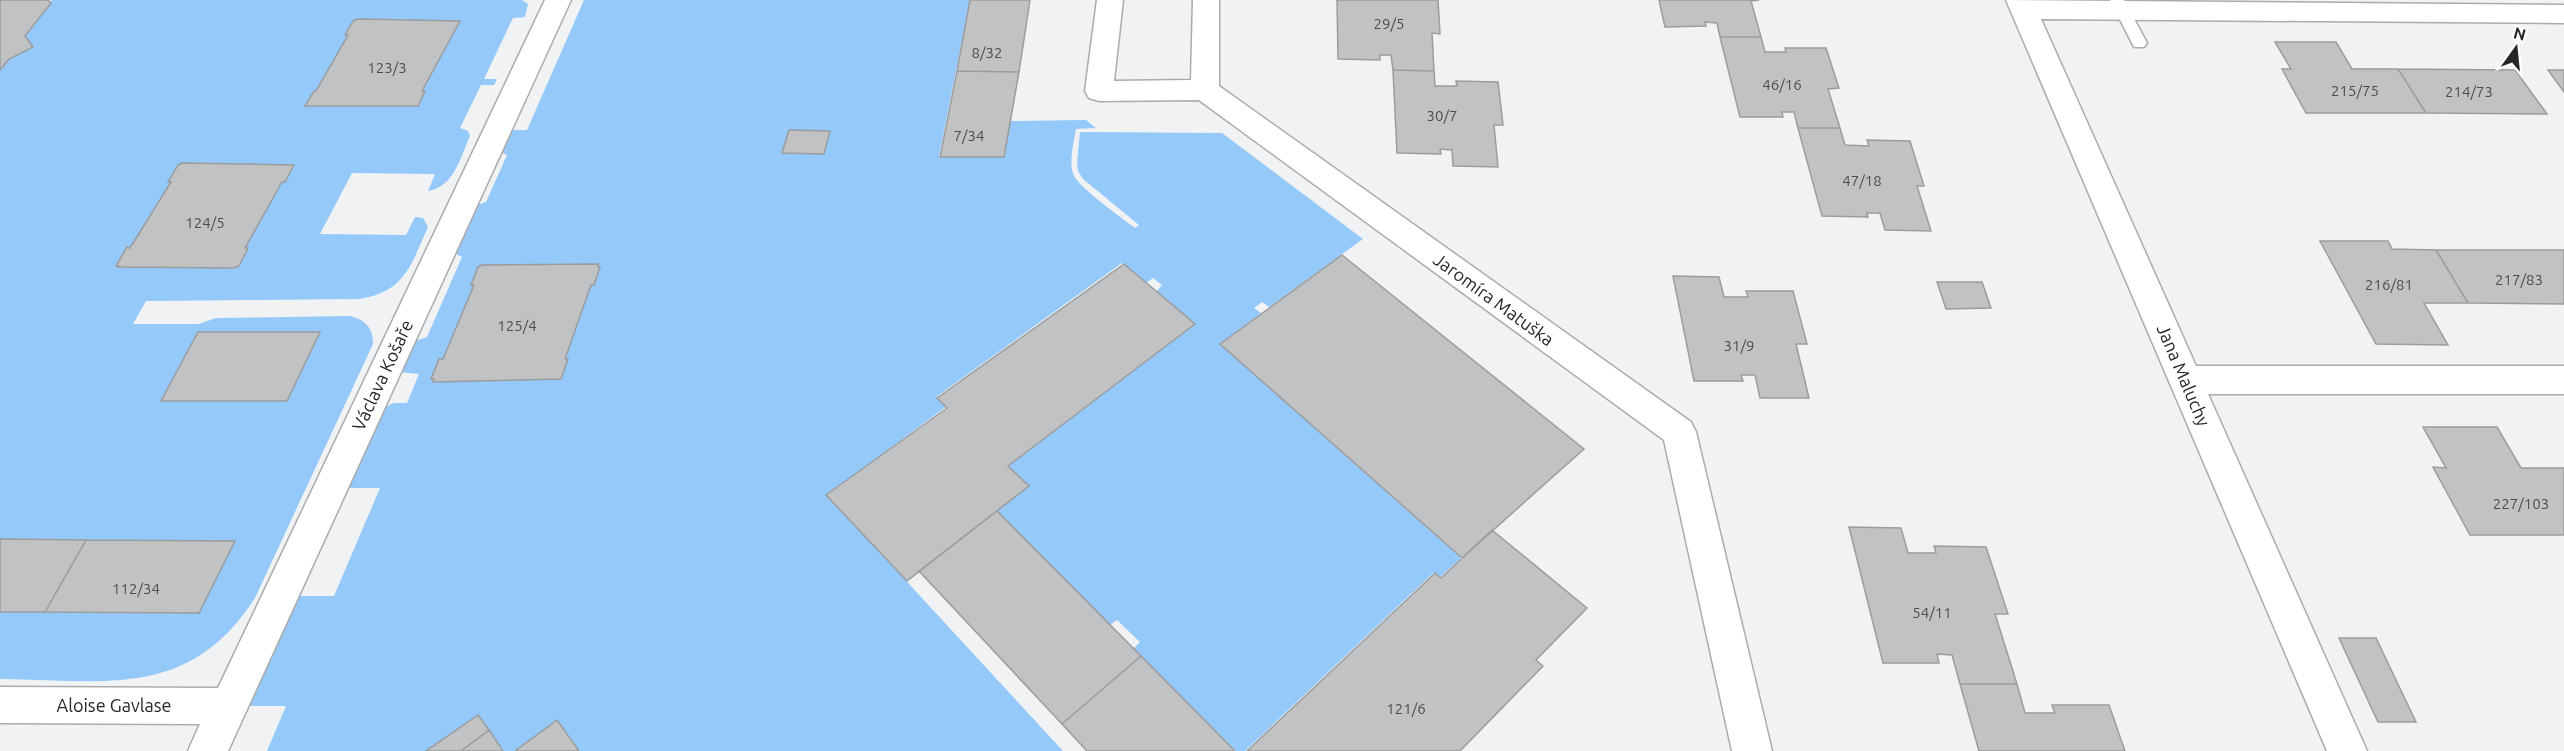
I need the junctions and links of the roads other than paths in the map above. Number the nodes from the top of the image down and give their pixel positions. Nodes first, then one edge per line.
1 (558, 0) edge
2 (1110, 0) edge
3 (1206, 0) edge
4 (2022, 5) edge
5 (2120, 5) edge
6 (2564, 14) edge
7 (2139, 43) dead end
8 (1205, 90) junction
9 (2185, 380) junction
10 (2564, 380) edge
11 (0, 705) edge
12 (227, 706) junction
13 (207, 751) edge
14 (1752, 751) edge
15 (2347, 751) edge

1 - 12 street, Václava Košaře
2 - 8 street
3 - 8 street
4 - 5 street
4 - 9 street, Jana Maluchy
5 - 6 street
5 - 7 lane
8 - 14 street, Jaromíra Matuška
9 - 10 street
9 - 15 street, Jana Maluchy
11 - 12 street, Aloise Gavlase
12 - 13 street, Václava Košaře

